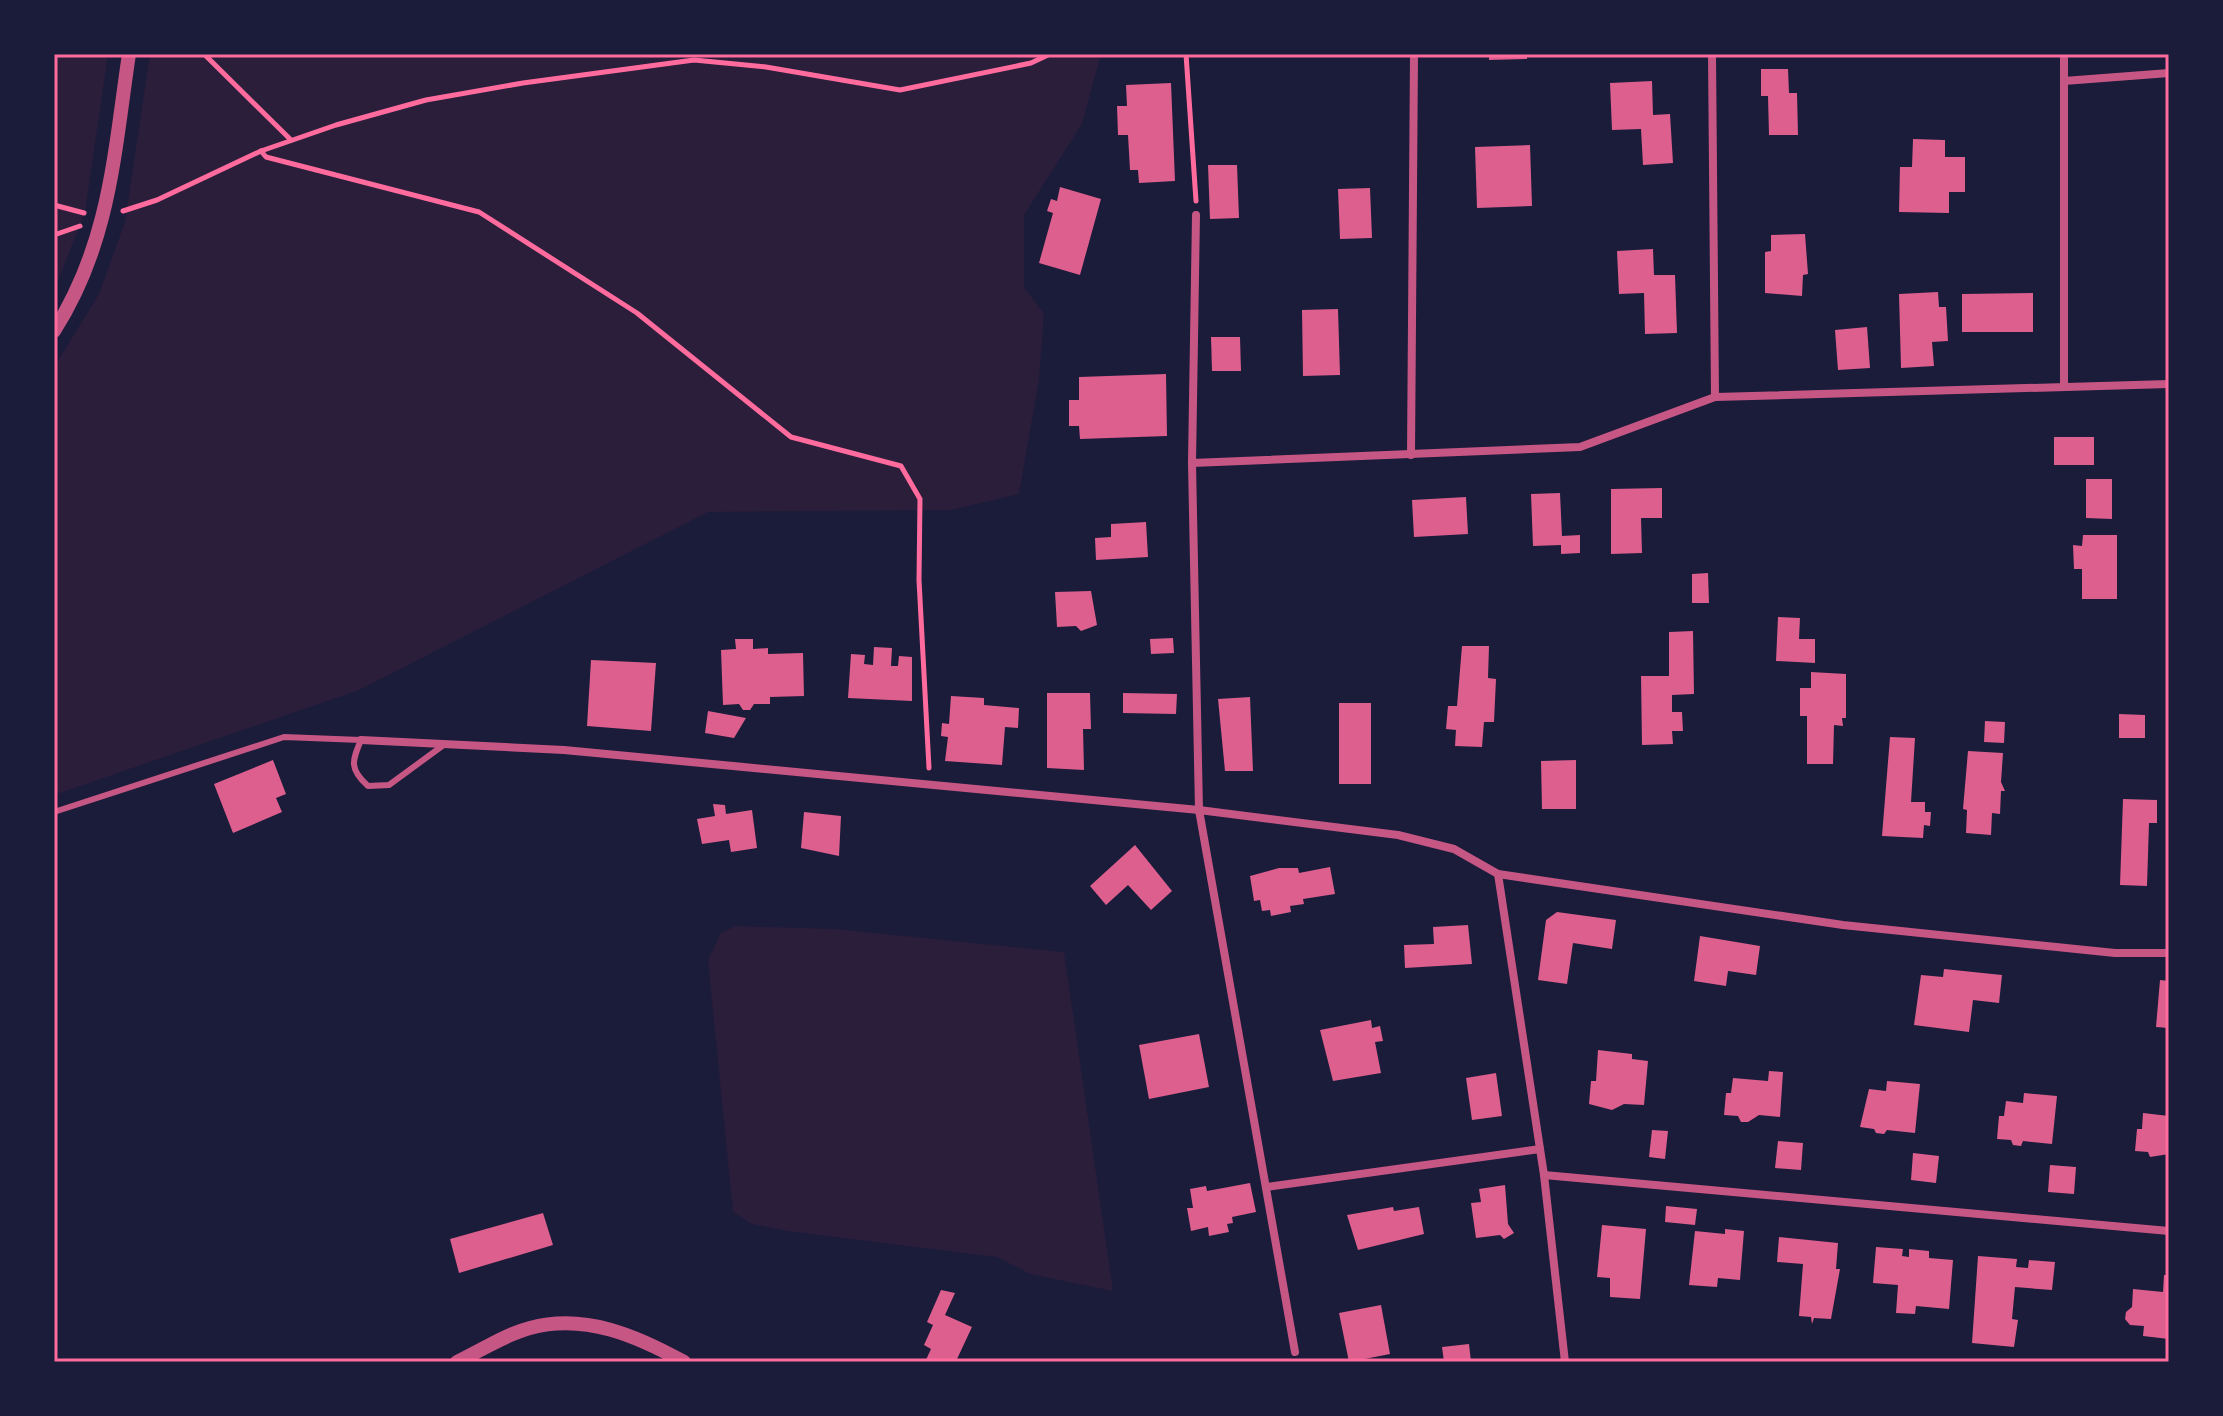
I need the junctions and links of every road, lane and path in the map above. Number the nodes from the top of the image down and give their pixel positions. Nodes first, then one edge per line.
1 (129, 54) edge
2 (204, 54) edge
3 (1050, 54) edge
4 (1186, 54) edge
5 (1414, 54) edge
6 (1712, 54) edge
7 (2064, 54) edge
8 (2169, 73) edge
9 (2064, 81) junction
10 (291, 140) junction
11 (261, 151) junction
12 (1196, 215) joint
13 (105, 218) junction
14 (54, 331) edge
15 (2169, 384) edge
16 (2064, 386) junction
17 (1715, 397) junction
18 (1411, 455) junction
19 (1192, 463) junction
20 (361, 740) junction
21 (445, 744) junction
22 (930, 786) junction
23 (1199, 810) junction
24 (54, 812) edge
25 (1498, 874) junction
26 (2169, 953) edge
27 (1540, 1149) junction
28 (1544, 1175) junction
29 (1266, 1187) junction
30 (2169, 1231) edge
31 (1295, 1352) dead end
32 (457, 1362) edge
33 (684, 1362) edge
34 (1565, 1362) edge

1 - 13 street
2 - 10 path
3 - 10 path
4 - 12 path
5 - 18 street
6 - 17 street
7 - 9 street
8 - 9 street
9 - 16 street
10 - 11 path
11 - 13 path
11 - 22 path
12 - 19 street
13 - 14 street
15 - 16 street
16 - 17 street
17 - 18 street
18 - 19 street
19 - 23 street
20 - 21 street
20 - 21 lane
20 - 24 lane
21 - 22 street
22 - 23 street
23 - 25 street
23 - 29 street
25 - 26 street
25 - 27 street
27 - 28 street
27 - 29 street
28 - 30 street
28 - 34 street
29 - 31 street
32 - 33 street

